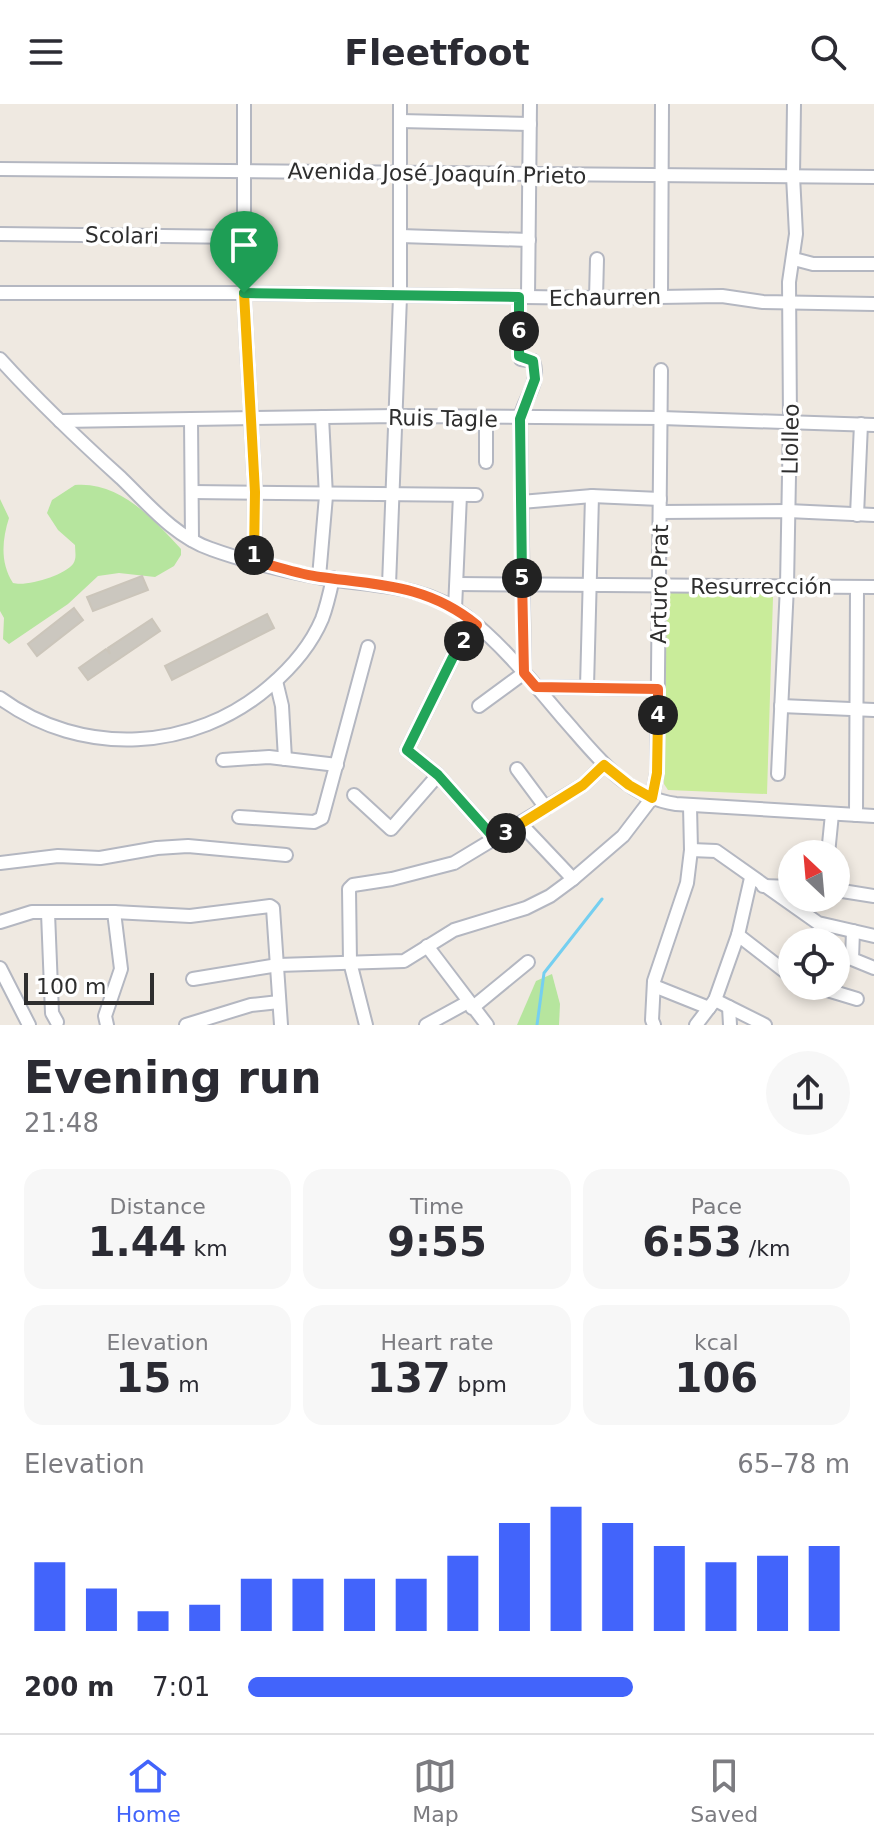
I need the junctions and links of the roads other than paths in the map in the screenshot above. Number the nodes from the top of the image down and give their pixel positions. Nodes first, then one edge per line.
1 (244, 104) edge
2 (400, 104) edge
3 (530, 104) edge
4 (662, 104) edge
5 (794, 104) edge
6 (400, 121) junction
7 (530, 124) junction
8 (0, 169) edge
9 (244, 171) junction
10 (400, 173) junction
11 (529, 174) junction
12 (662, 175) junction
13 (793, 176) junction
14 (874, 177) edge
15 (0, 234) edge
16 (400, 236) junction
17 (244, 237) junction
18 (529, 240) junction
19 (597, 259) dead end
20 (794, 259) junction
21 (874, 264) edge
22 (0, 293) edge
23 (244, 293) junction
24 (661, 296) junction
25 (400, 297) junction
26 (524, 297) junction
27 (596, 298) junction
28 (789, 302) junction
29 (874, 304) edge
30 (0, 359) edge
31 (661, 370) dead end
32 (397, 416) junction
33 (251, 417) junction
34 (322, 417) junction
35 (486, 418) junction
36 (661, 418) junction
37 (191, 419) junction
38 (520, 419) junction
39 (60, 421) junction
40 (790, 421) junction
41 (868, 424) edge
42 (486, 462) dead end
43 (192, 492) junction
44 (255, 492) junction
45 (460, 495) junction
46 (476, 495) dead end
47 (326, 496) junction
48 (392, 496) junction
49 (592, 496) junction
50 (521, 502) junction
51 (660, 506) junction
52 (788, 511) junction
53 (857, 515) junction
54 (874, 515) edge
55 (192, 540) junction
56 (254, 561) junction
57 (319, 577) junction
58 (333, 578) junction
59 (457, 584) junction
60 (522, 584) junction
61 (389, 585) junction
62 (590, 585) junction
63 (659, 585) junction
64 (787, 586) junction
65 (857, 587) junction
66 (874, 587) edge
67 (455, 609) junction
68 (477, 625) junction
69 (368, 647) dead end
70 (524, 673) junction
71 (276, 681) junction
72 (536, 687) junction
73 (587, 687) junction
74 (658, 689) junction
75 (0, 698) edge
76 (479, 706) dead end
77 (781, 706) junction
78 (856, 709) junction
79 (874, 710) edge
80 (285, 759) junction
81 (223, 760) dead end
82 (337, 765) junction
83 (604, 765) junction
84 (517, 769) dead end
85 (778, 774) dead end
86 (438, 775) junction
87 (354, 795) dead end
88 (652, 798) junction
89 (690, 806) junction
90 (546, 808) junction
91 (832, 814) junction
92 (856, 815) junction
93 (874, 816) edge
94 (239, 817) dead end
95 (521, 824) junction
96 (495, 839) junction
97 (829, 840) edge
98 (691, 850) junction
99 (286, 855) dead end
100 (0, 863) edge
101 (751, 878) junction
102 (573, 879) junction
103 (762, 886) junction
104 (778, 887) edge
105 (850, 892) edge
106 (874, 896) edge
107 (114, 912) junction
108 (48, 913) junction
109 (0, 922) edge
110 (853, 931) junction
111 (738, 935) junction
112 (874, 936) edge
113 (427, 946) junction
114 (350, 962) junction
115 (528, 962) dead end
116 (278, 965) junction
117 (778, 966) edge
118 (0, 968) edge
119 (874, 968) edge
120 (193, 979) dead end
121 (654, 986) junction
122 (850, 997) edge
123 (857, 999) dead end
124 (279, 1002) junction
125 (712, 1004) junction
126 (470, 1005) junction
127 (729, 1007) junction
128 (442, 1021) edge
129 (57, 1022) dead end
130 (29, 1025) edge
131 (107, 1025) edge
132 (186, 1025) edge
133 (281, 1025) edge
134 (366, 1025) edge
135 (426, 1025) edge
136 (487, 1025) edge
137 (654, 1025) edge
138 (696, 1025) edge
139 (730, 1025) edge
140 (765, 1025) edge

1 - 9 street
2 - 6 street
3 - 7 street
4 - 12 street
5 - 13 street, Llolleo
6 - 7 street
6 - 10 street
7 - 11 street
8 - 9 street, Avenida José Joaquín Prieto
9 - 10 street, Avenida José Joaquín Prieto
9 - 17 street
10 - 11 street, Avenida José Joaquín Prieto
10 - 16 street
11 - 12 street, Avenida José Joaquín Prieto
11 - 18 street
12 - 13 street, Avenida José Joaquín Prieto
12 - 24 street
13 - 14 street, Avenida José Joaquín Prieto
13 - 20 street, Llolleo
15 - 17 street, Scolari
16 - 18 street
16 - 25 street
17 - 23 street
18 - 26 street
19 - 27 street
20 - 21 street
20 - 28 street, Llolleo
22 - 23 street, Echaurren
23 - 25 street, Echaurren
23 - 33 street
24 - 27 street, Echaurren
24 - 28 street, Echaurren
25 - 26 street, Echaurren
25 - 32 street
26 - 27 street, Echaurren
26 - 38 street
28 - 29 street, Echaurren
28 - 40 street, Llolleo
30 - 39 street
31 - 36 street, Arturo Prat
32 - 34 street, Ruis Tagle
32 - 35 street, Ruis Tagle
32 - 48 street
33 - 34 street, Ruis Tagle
33 - 37 street, Ruis Tagle
33 - 44 street
34 - 47 street
35 - 38 street, Ruis Tagle
35 - 42 street
36 - 38 street, Ruis Tagle
36 - 40 street, Ruis Tagle
36 - 51 street, Arturo Prat
37 - 39 street, Ruis Tagle
37 - 43 street
38 - 50 street
39 - 55 street
40 - 41 street, Ruis Tagle
40 - 52 street, Llolleo
41 - 53 street
43 - 44 street
43 - 55 street
44 - 47 street
44 - 56 street
45 - 46 street
45 - 48 street
45 - 59 street
47 - 48 street
47 - 57 street
48 - 61 street
49 - 50 street
49 - 51 street
49 - 62 street
50 - 60 street
51 - 52 street
51 - 63 street, Arturo Prat
52 - 53 street
52 - 64 street, Llolleo
53 - 54 street
55 - 56 street
56 - 57 street
57 - 58 street
58 - 61 street
58 - 71 street
59 - 60 street, Resurrección
59 - 67 street
60 - 62 street, Resurrección
60 - 70 street
61 - 67 street
62 - 63 street, Resurrección
62 - 73 street
63 - 64 street, Resurrección
63 - 74 street, Arturo Prat
64 - 65 street, Resurrección
64 - 77 street, Llolleo
65 - 66 street, Resurrección
65 - 78 street
67 - 68 street
68 - 70 street
68 - 86 street
69 - 82 street
70 - 72 street
70 - 76 street
71 - 75 street
71 - 80 street
72 - 73 street
72 - 83 street
73 - 74 street
74 - 88 street, Arturo Prat
77 - 78 street
77 - 85 street, Llolleo
78 - 79 street
78 - 92 street
80 - 81 street
80 - 82 street
82 - 94 street
83 - 88 street
83 - 90 street
84 - 90 street
86 - 87 street
86 - 96 street
88 - 89 street
88 - 102 street
89 - 91 street
89 - 98 street
90 - 95 street
91 - 92 street
91 - 97 street
92 - 93 street
95 - 96 street
95 - 102 street
96 - 114 street
98 - 101 street
98 - 121 street
99 - 100 street
101 - 103 street
101 - 111 street
102 - 113 street
103 - 104 street
103 - 110 street
105 - 106 street
107 - 108 street
107 - 116 street
107 - 131 street
108 - 109 street
108 - 129 street
110 - 112 street
110 - 119 street
111 - 117 street
111 - 125 street
113 - 114 street
113 - 126 street
114 - 116 street
114 - 134 street
115 - 126 street
116 - 120 street
116 - 124 street
118 - 130 street
121 - 125 street
121 - 137 street
122 - 123 street
124 - 132 street
124 - 133 street
125 - 127 street
125 - 138 street
126 - 128 street
126 - 136 street
127 - 139 street
127 - 140 street
128 - 135 street

